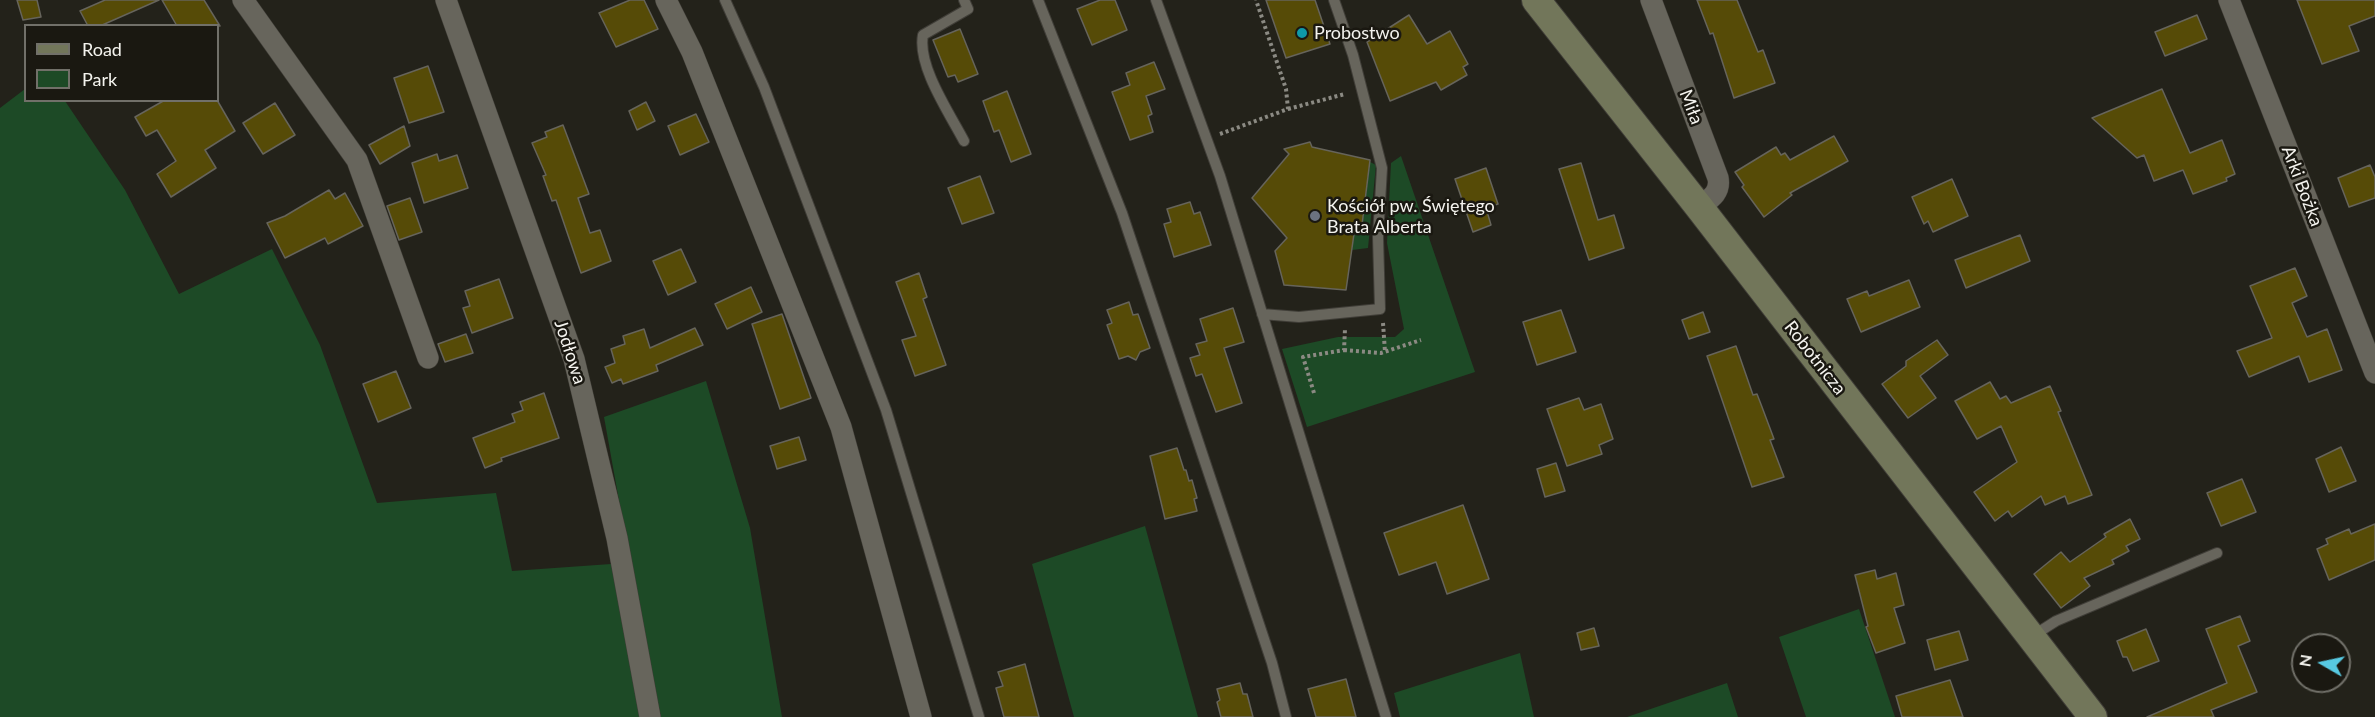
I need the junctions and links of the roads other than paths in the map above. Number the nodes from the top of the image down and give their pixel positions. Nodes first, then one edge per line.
1 (243, 0) edge
2 (446, 0) edge
3 (666, 0) edge
4 (725, 0) edge
5 (964, 0) edge
6 (1038, 0) edge
7 (1156, 0) edge
8 (1334, 0) edge
9 (1536, 0) edge
10 (1651, 0) edge
11 (2229, 0) edge
12 (964, 141) dead end
13 (1699, 207) junction
14 (1262, 314) junction
15 (428, 358) dead end
16 (2375, 373) edge
17 (2217, 553) dead end
18 (2031, 637) junction
19 (650, 717) edge
20 (921, 717) edge
21 (979, 717) edge
22 (1286, 717) edge
23 (1386, 717) edge
24 (2093, 717) edge

1 - 15 street
2 - 19 street, Jodłowa
3 - 20 street
4 - 21 lane
5 - 12 lane
6 - 22 lane
7 - 14 lane
8 - 14 lane
9 - 13 street, Robotnicza
10 - 13 street, Miła
11 - 16 street, Arki Bożka
13 - 18 street, Robotnicza
14 - 23 lane
17 - 18 lane
18 - 24 street, Robotnicza

